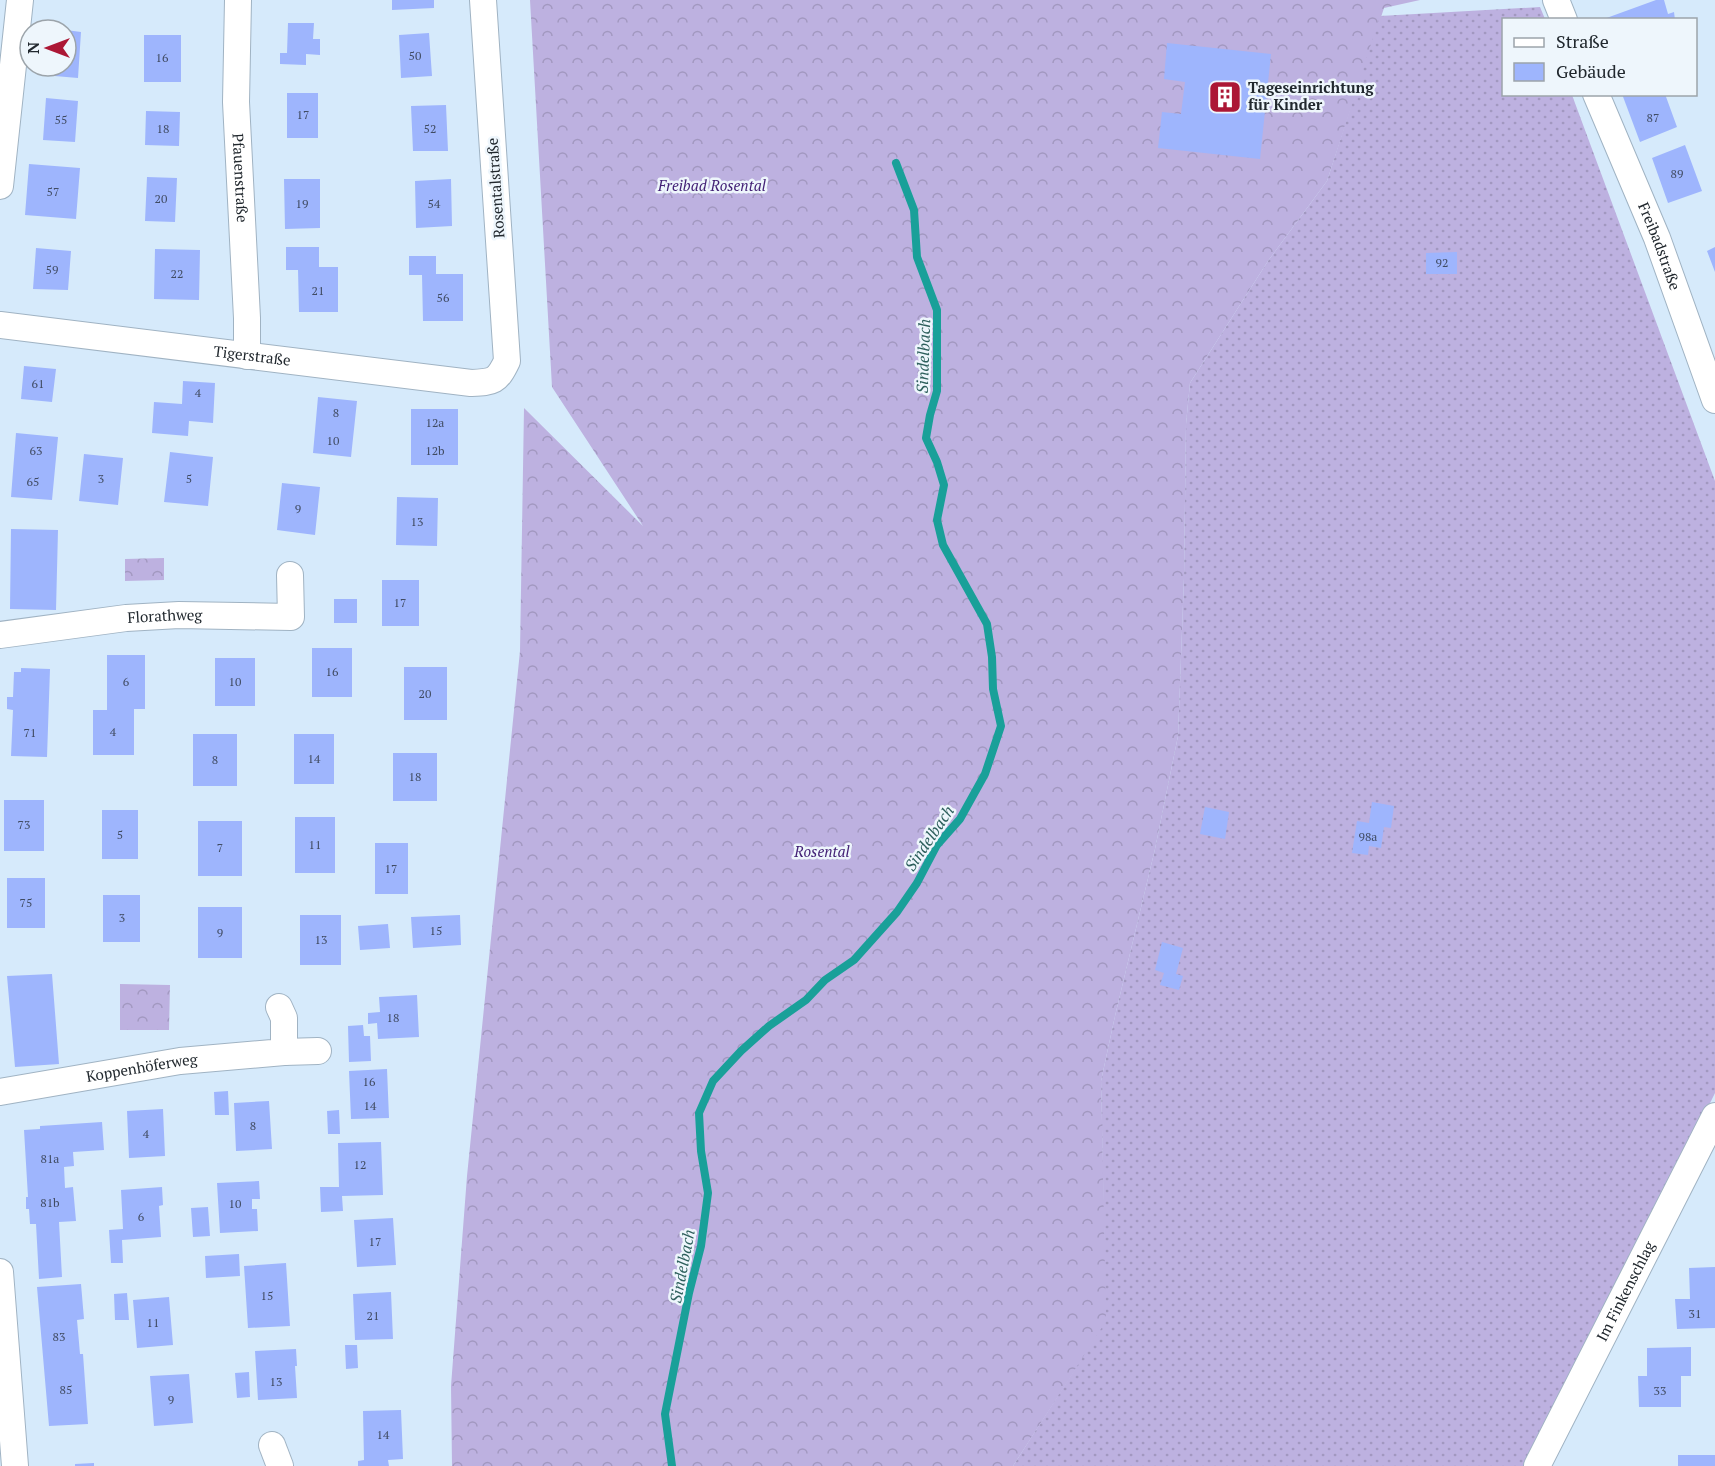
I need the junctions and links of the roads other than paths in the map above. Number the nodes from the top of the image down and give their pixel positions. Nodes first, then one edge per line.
1 (20, 0) edge
2 (238, 0) edge
3 (483, 0) edge
4 (1556, 0) edge
5 (1563, 18) edge
6 (1597, 96) edge
7 (0, 186) edge
8 (0, 325) edge
9 (247, 356) junction
10 (500, 375) joint
11 (1715, 400) edge
12 (290, 575) dead end
13 (0, 635) edge
14 (279, 1007) dead end
15 (318, 1051) dead end
16 (284, 1052) junction
17 (0, 1092) edge
18 (1715, 1116) edge
19 (0, 1272) edge
20 (15, 1466) edge
21 (1537, 1466) edge

1 - 7 street
2 - 9 street, Pfauenstraße
3 - 10 street, Rosentalstraße
4 - 5 street
6 - 11 street, Freibadstraße
8 - 9 street, Tigerstraße
9 - 10 street, Tigerstraße
12 - 13 street, Florathweg
14 - 16 street
15 - 16 street, Koppenhöferweg
16 - 17 street, Koppenhöferweg
18 - 21 street, Im Finkenschlag
19 - 20 street

